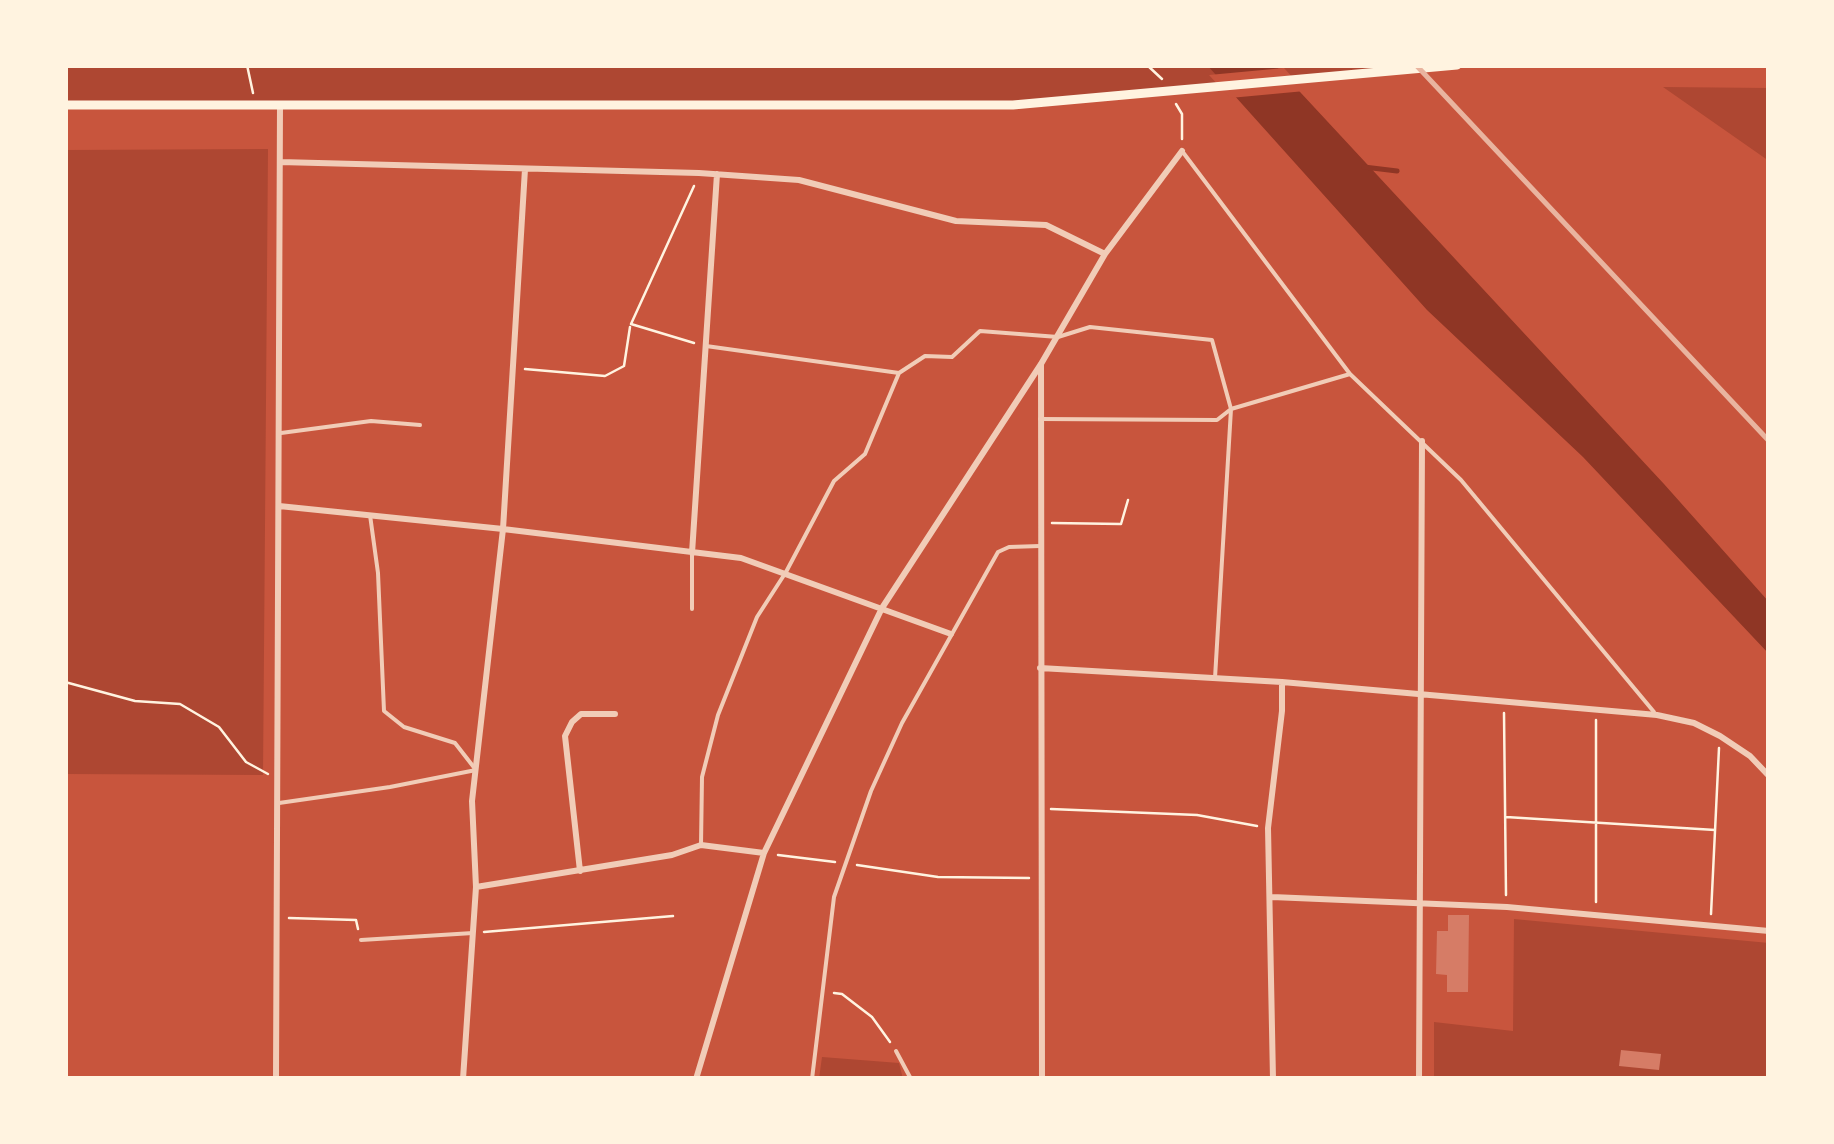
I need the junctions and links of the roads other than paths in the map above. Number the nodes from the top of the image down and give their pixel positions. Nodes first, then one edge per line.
1 (1457, 65) edge
2 (65, 105) edge
3 (280, 105) junction
4 (1182, 150) joint
5 (280, 162) junction
6 (525, 169) junction
7 (717, 174) junction
8 (1105, 254) junction
9 (1058, 337) junction
10 (704, 346) junction
11 (1042, 364) junction
12 (899, 372) junction
13 (1350, 374) junction
14 (1231, 409) junction
15 (1040, 419) junction
16 (420, 424) dead end
17 (279, 434) junction
18 (1422, 440) junction
19 (278, 506) junction
20 (370, 515) junction
21 (503, 528) junction
22 (1040, 546) junction
23 (692, 553) junction
24 (786, 572) junction
25 (882, 608) junction
26 (692, 609) dead end
27 (951, 634) junction
28 (1040, 668) junction
29 (1214, 678) junction
30 (1282, 682) junction
31 (1423, 695) junction
32 (615, 714) dead end
33 (1657, 715) junction
34 (476, 770) junction
35 (1769, 776) edge
36 (278, 803) junction
37 (701, 845) junction
38 (764, 853) junction
39 (580, 872) junction
40 (476, 887) junction
41 (1272, 897) junction
42 (1419, 902) junction
43 (1769, 931) edge
44 (473, 933) junction
45 (361, 940) road end
46 (896, 1051) road end
47 (276, 1079) edge
48 (463, 1079) edge
49 (696, 1079) edge
50 (812, 1079) edge
51 (911, 1079) edge
52 (1042, 1079) edge
53 (1273, 1079) edge
54 (1419, 1079) edge

1 - 3 main road
2 - 3 main road
3 - 5 street
4 - 8 street
4 - 13 lane
5 - 6 street
5 - 17 street
6 - 7 street
6 - 21 street
7 - 8 street
7 - 10 street
8 - 9 street
9 - 11 street
9 - 12 lane
9 - 14 lane
10 - 12 lane
10 - 23 street
11 - 15 street
11 - 25 street
12 - 24 lane
13 - 14 lane
13 - 18 lane
14 - 15 lane
14 - 29 lane
15 - 22 street
16 - 17 lane
17 - 19 street
18 - 31 street
18 - 33 lane
19 - 20 street
19 - 36 street
20 - 21 street
20 - 34 lane
21 - 23 street
21 - 34 street
22 - 27 lane
22 - 28 street
23 - 24 street
23 - 26 lane
24 - 25 street
24 - 37 lane
25 - 27 street
25 - 38 street
27 - 50 lane
28 - 29 street
28 - 52 street
29 - 30 street
30 - 31 street
30 - 41 street
31 - 33 street
31 - 42 street
32 - 39 street
33 - 35 street
34 - 36 lane
34 - 40 street
36 - 47 street
37 - 38 street
37 - 39 street
38 - 49 street
39 - 40 street
40 - 44 street
41 - 42 street
41 - 53 street
42 - 43 street
42 - 54 street
44 - 45 lane
44 - 48 street
46 - 51 lane

